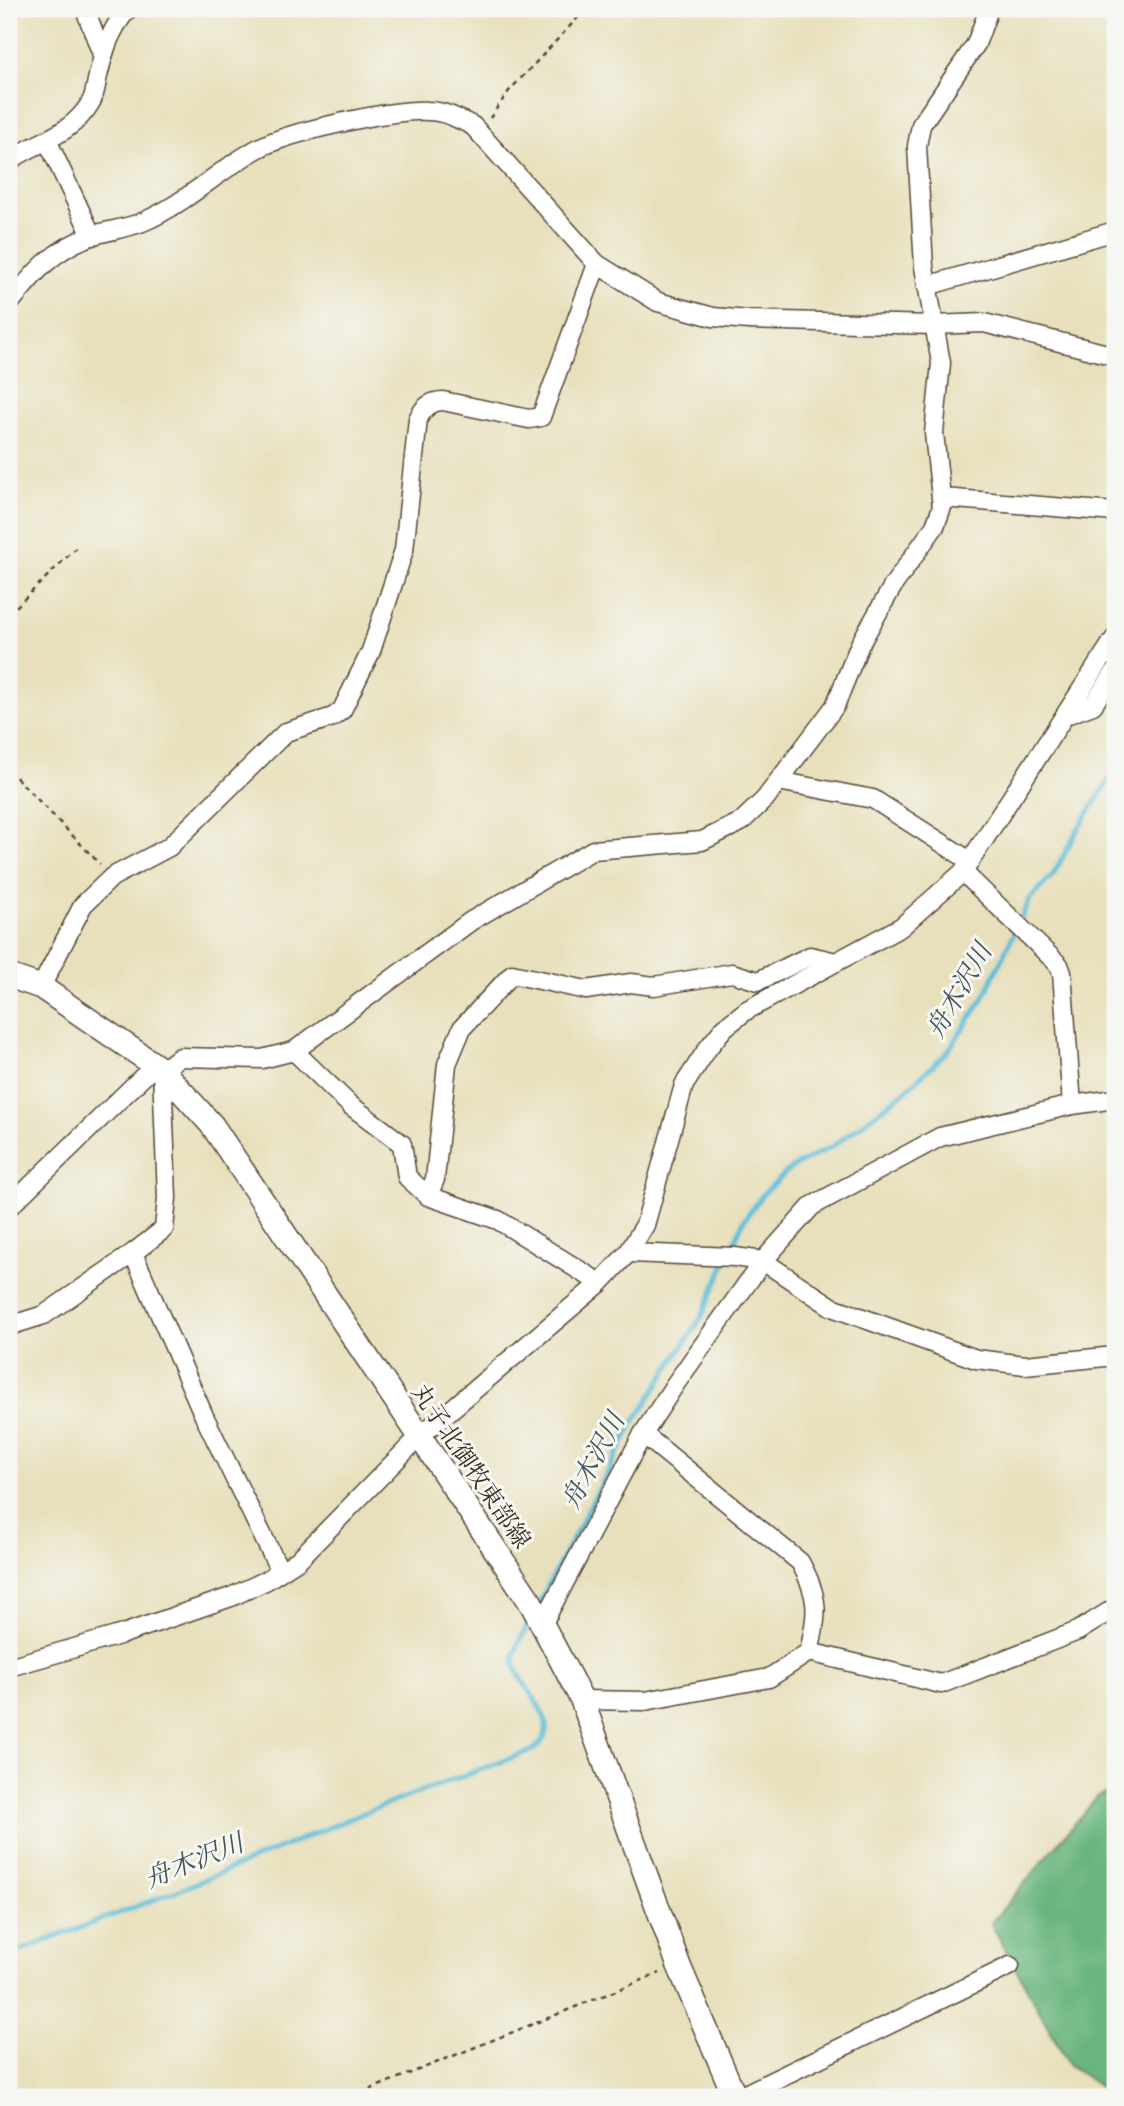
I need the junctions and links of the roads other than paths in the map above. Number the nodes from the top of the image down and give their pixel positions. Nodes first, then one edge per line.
1 (85, 9) edge
2 (128, 9) edge
3 (989, 9) edge
4 (103, 57) junction
5 (48, 142) junction
6 (9, 161) edge
7 (1115, 231) edge
8 (92, 236) junction
9 (597, 264) junction
10 (927, 286) junction
11 (9, 304) edge
12 (933, 325) junction
13 (1115, 356) edge
14 (943, 498) junction
15 (1115, 512) edge
16 (1115, 638) edge
17 (1115, 672) edge
18 (1066, 715) junction
19 (778, 781) junction
20 (967, 866) junction
21 (832, 961) junction
22 (9, 976) edge
23 (41, 987) junction
24 (294, 1051) junction
25 (159, 1068) junction
26 (1115, 1099) edge
27 (1072, 1105) junction
28 (428, 1196) junction
29 (9, 1207) edge
30 (133, 1253) junction
31 (628, 1253) junction
32 (763, 1261) junction
33 (600, 1283) junction
34 (9, 1326) edge
35 (1115, 1356) edge
36 (643, 1434) junction
37 (420, 1436) junction
38 (280, 1571) junction
39 (1115, 1608) edge
40 (542, 1625) junction
41 (809, 1652) junction
42 (9, 1667) edge
43 (582, 1700) junction
44 (1010, 1966) dead end
45 (737, 2097) edge

1 - 4 street
2 - 4 street
3 - 10 street
4 - 5 street
5 - 6 street
5 - 8 street
7 - 10 street
8 - 9 street
8 - 11 street
9 - 12 street
9 - 23 street
10 - 12 street
12 - 13 street
12 - 14 street
14 - 15 street
14 - 19 street
16 - 18 street
17 - 18 street
18 - 20 street
19 - 20 street
19 - 24 street
20 - 21 street
20 - 27 street
21 - 28 street
21 - 31 street
22 - 23 main road, 丸子北御牧東部線
23 - 25 main road, 丸子北御牧東部線
24 - 25 street
24 - 28 street
25 - 29 street
25 - 30 street
25 - 37 main road, 丸子北御牧東部線
26 - 27 street
27 - 32 street
28 - 33 street
30 - 34 street
30 - 38 street
31 - 32 street
31 - 33 street
32 - 35 street
32 - 36 street
33 - 37 street
36 - 40 street
36 - 41 street
37 - 38 street
37 - 40 main road, 丸子北御牧東部線
38 - 42 street
39 - 41 street
40 - 43 main road, 丸子北御牧東部線
41 - 43 street
43 - 45 main road, 丸子北御牧東部線
44 - 45 street

